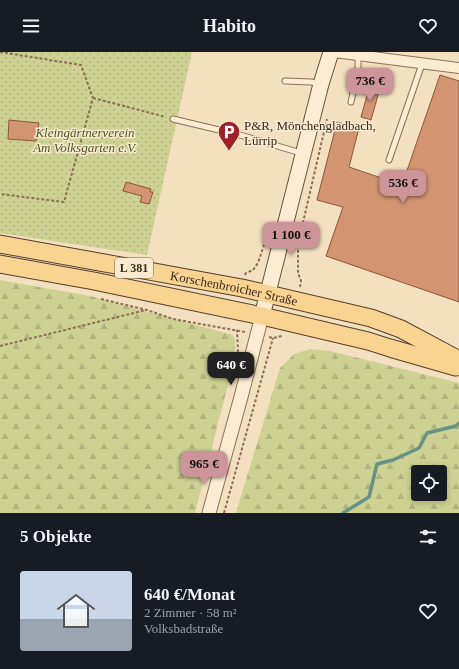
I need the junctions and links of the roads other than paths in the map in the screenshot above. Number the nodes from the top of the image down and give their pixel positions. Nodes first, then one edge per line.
1 (332, 52) edge
2 (358, 56) junction
3 (422, 64) junction
4 (459, 68) edge
5 (285, 81) dead end
6 (321, 84) junction
7 (351, 102) dead end
8 (173, 119) road end
9 (303, 153) junction
10 (389, 160) dead end
11 (0, 244) edge
12 (0, 264) edge
13 (268, 294) junction
14 (262, 316) junction
15 (459, 360) edge
16 (459, 367) edge
17 (209, 513) edge

1 - 2 street
1 - 6 main road
2 - 3 street
2 - 7 lane
3 - 4 street
3 - 10 lane
5 - 6 lane
6 - 9 main road
8 - 9 lane
9 - 13 main road
11 - 13 main road, Korschenbroicher Straße / L 381
12 - 14 main road, Korschenbroicher Straße / L 381
13 - 14 main road
13 - 15 main road, Korschenbroicher Straße / L 381
14 - 16 main road, Korschenbroicher Straße / L 381
14 - 17 street

